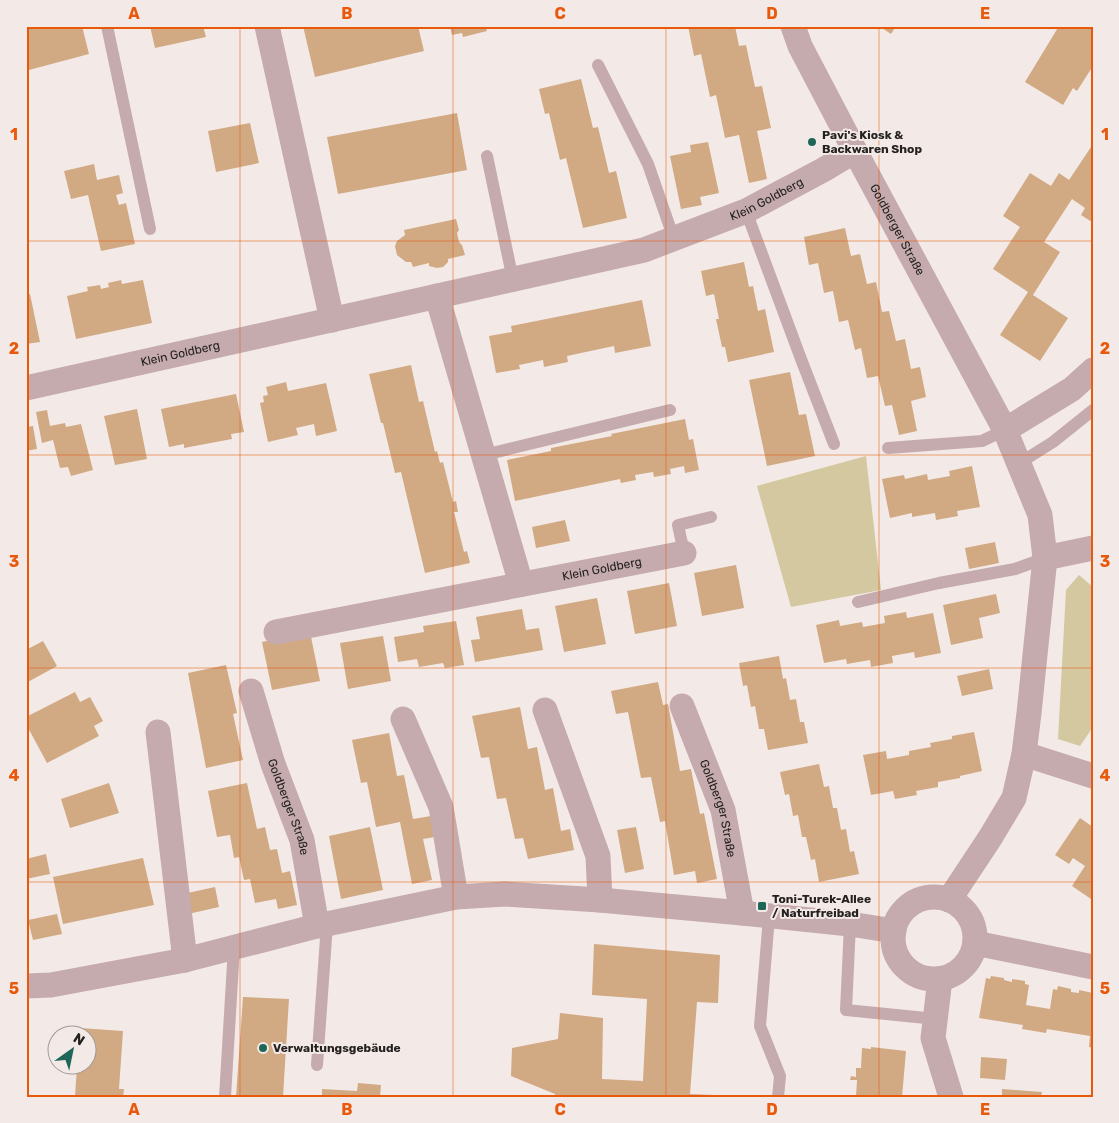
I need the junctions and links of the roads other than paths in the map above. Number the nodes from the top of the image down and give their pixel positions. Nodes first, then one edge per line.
1 (107, 26) edge
2 (267, 26) edge
3 (793, 26) edge
4 (598, 65) dead end
5 (855, 151) junction
6 (487, 156) dead end
7 (746, 210) junction
8 (150, 229) dead end
9 (674, 239) junction
10 (513, 280) junction
11 (437, 296) junction
12 (332, 320) junction
13 (1093, 370) edge
14 (26, 388) edge
15 (670, 410) dead end
16 (1093, 410) edge
17 (1004, 430) junction
18 (834, 444) dead end
19 (888, 448) dead end
20 (484, 455) junction
21 (1018, 464) junction
22 (711, 517) dead end
23 (1093, 548) edge
24 (684, 553) joint
25 (1045, 558) junction
26 (521, 584) junction
27 (858, 602) dead end
28 (276, 632) dead end
29 (251, 691) dead end
30 (682, 706) dead end
31 (545, 710) dead end
32 (403, 719) dead end
33 (158, 732) dead end
34 (1024, 754) junction
35 (1093, 776) edge
36 (456, 897) junction
37 (600, 900) junction
38 (949, 900) junction
39 (742, 913) junction
40 (769, 917) junction
41 (850, 924) junction
42 (322, 925) junction
43 (894, 931) junction
44 (975, 943) junction
45 (234, 947) junction
46 (185, 960) junction
47 (1093, 967) edge
48 (940, 979) junction
49 (26, 986) edge
50 (936, 1019) junction
51 (317, 1065) dead end
52 (225, 1097) edge
53 (778, 1097) edge
54 (951, 1097) edge

1 - 8 lane
2 - 12 street
3 - 5 street, Goldberger Straße
4 - 9 lane
5 - 7 street, Klein Goldberg
5 - 17 street, Goldberger Straße
6 - 10 lane
7 - 9 street, Klein Goldberg
7 - 18 lane
9 - 10 street, Klein Goldberg
10 - 11 street, Klein Goldberg
11 - 12 street, Klein Goldberg
11 - 20 street
12 - 14 street, Klein Goldberg
13 - 17 street
15 - 20 lane
16 - 21 lane
17 - 19 lane
17 - 21 street, Goldberger Straße
20 - 26 street
21 - 25 street, Goldberger Straße
22 - 24 lane
23 - 25 street
24 - 26 street, Klein Goldberg
25 - 27 lane
25 - 34 street, Goldberger Straße
26 - 28 street, Klein Goldberg
29 - 42 street, Goldberger Straße
30 - 39 street, Goldberger Straße
31 - 37 street
32 - 36 street
33 - 46 street
34 - 35 street
34 - 38 street, Goldberger Straße
36 - 37 street
36 - 42 street
37 - 39 street
38 - 43 street
38 - 44 street
39 - 40 street
40 - 41 street
40 - 53 lane
41 - 43 street
41 - 50 lane
42 - 45 street
42 - 51 lane
43 - 48 street
44 - 47 street
44 - 48 street
45 - 46 street
45 - 52 lane
46 - 49 street
48 - 50 street
50 - 54 street

